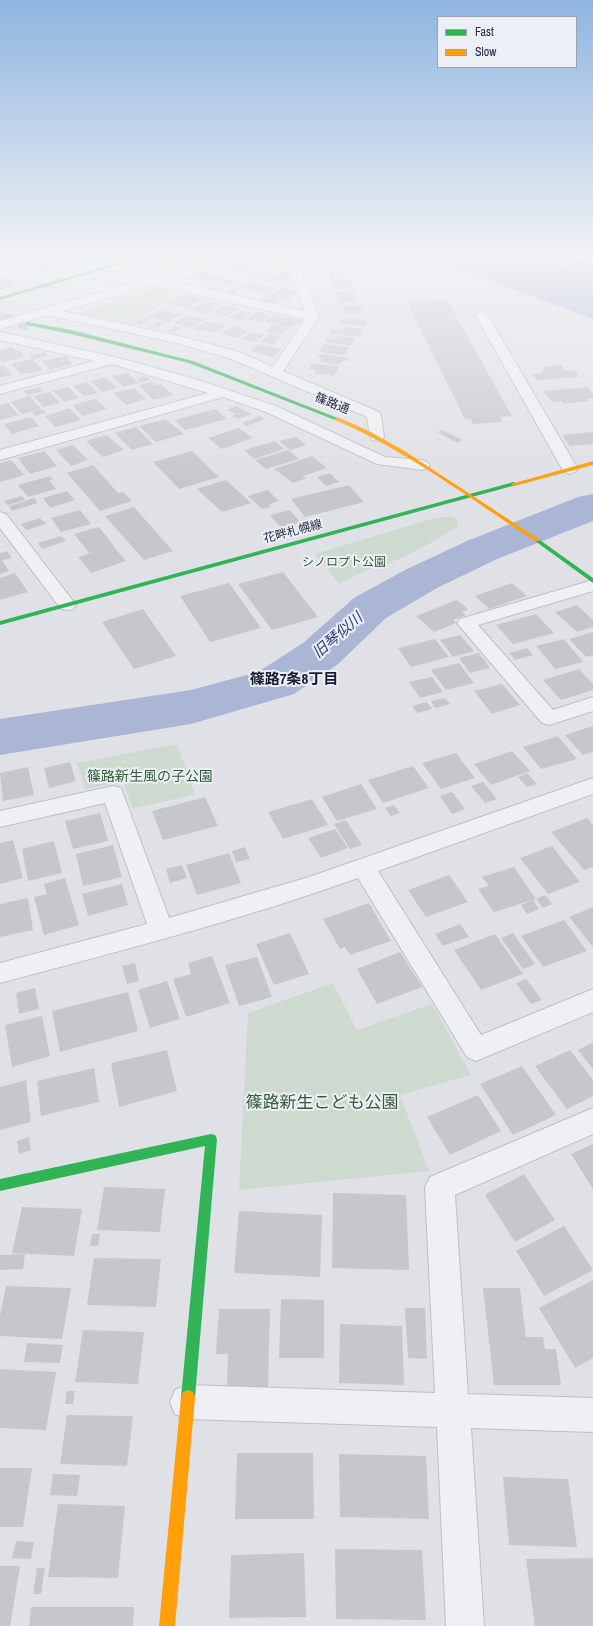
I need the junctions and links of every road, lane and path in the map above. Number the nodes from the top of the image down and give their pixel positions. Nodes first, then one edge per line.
1 (65, 331) edge
2 (137, 331) edge
3 (304, 331) edge
4 (491, 331) edge
5 (0, 336) edge
6 (112, 360) junction
7 (276, 372) junction
8 (0, 390) edge
9 (223, 393) junction
10 (377, 437) junction
11 (0, 455) edge
12 (593, 463) edge
13 (422, 465) junction
14 (570, 469) junction
15 (471, 496) junction
16 (0, 517) edge
17 (593, 581) edge
18 (593, 584) edge
19 (68, 605) junction
20 (0, 623) edge
21 (593, 704) edge
22 (590, 791) edge
23 (0, 819) edge
24 (362, 867) junction
25 (161, 930) junction
26 (0, 973) edge
27 (593, 1000) edge
28 (593, 1121) edge
29 (0, 1184) edge
30 (187, 1402) junction
31 (453, 1410) junction
32 (593, 1415) edge
33 (167, 1626) edge
34 (465, 1626) edge

1 - 10 main road, 篠路通
2 - 7 street
3 - 7 street
4 - 14 street
5 - 6 street
6 - 8 street
6 - 9 street
7 - 10 street
9 - 11 street
9 - 13 street
10 - 13 main road, 篠路通
12 - 14 main road, 花畔札幌線
13 - 15 main road, 篠路通
14 - 15 main road, 花畔札幌線
15 - 17 main road, 篠路通
15 - 19 main road, 花畔札幌線
16 - 19 street
18 - 21 street
19 - 20 main road, 花畔札幌線
22 - 24 street
23 - 25 street
24 - 25 street
24 - 27 street
25 - 26 street
28 - 31 street
29 - 30 main road
30 - 31 street
30 - 33 main road
31 - 32 street
31 - 34 street

